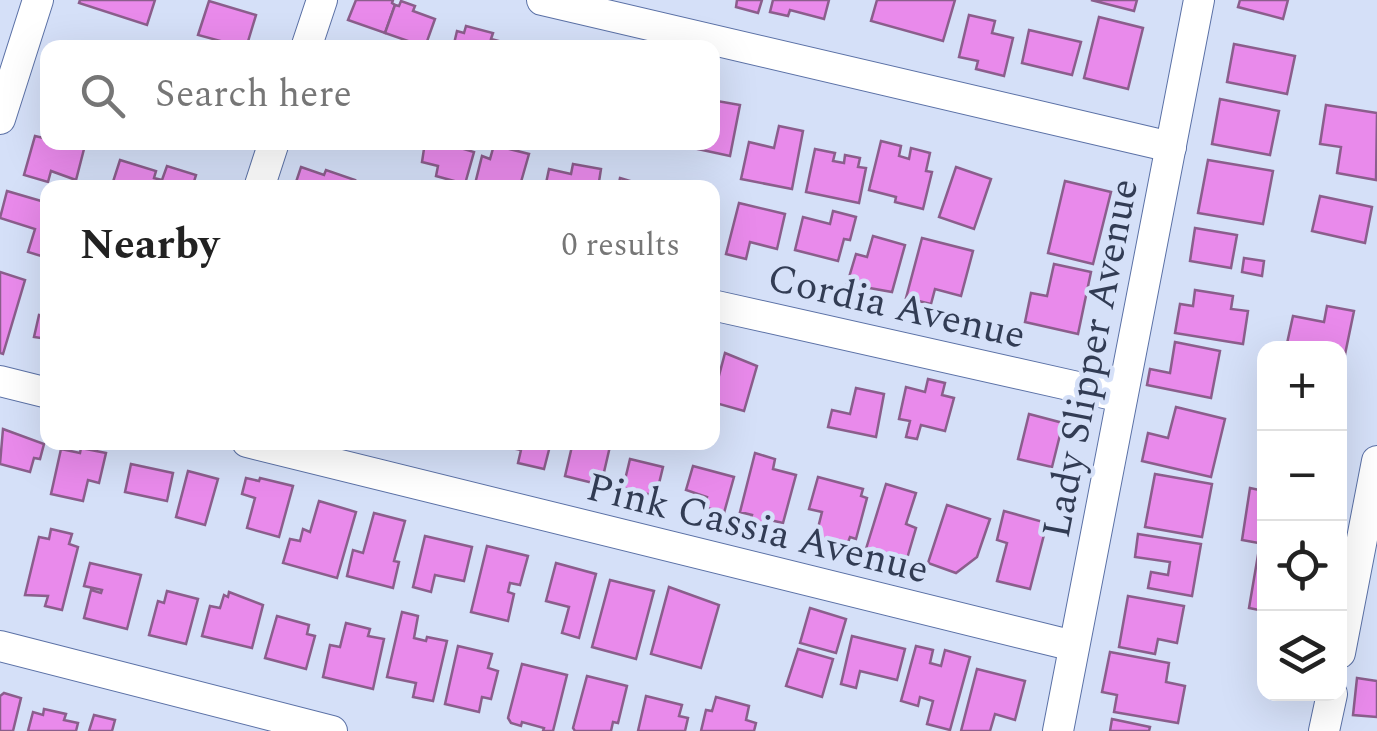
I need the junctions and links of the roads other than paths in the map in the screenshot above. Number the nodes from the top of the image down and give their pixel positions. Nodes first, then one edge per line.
1 (38, 0) edge
2 (322, 0) edge
3 (542, 0) edge
4 (1199, 0) edge
5 (309, 40) edge
6 (713, 40) edge
7 (720, 42) edge
8 (0, 120) edge
9 (1171, 147) junction
10 (271, 150) edge
11 (262, 180) edge
12 (720, 307) edge
13 (0, 381) edge
14 (40, 391) edge
15 (1122, 397) junction
16 (280, 450) edge
17 (1377, 461) edge
18 (1347, 617) edge
19 (0, 646) edge
20 (1074, 646) junction
21 (1330, 701) edge
22 (315, 729) edge
23 (1058, 731) edge
24 (1324, 731) edge

1 - 8 street
2 - 5 street
3 - 6 street
4 - 9 street, Lady Slipper Avenue
7 - 9 street
9 - 15 street, Lady Slipper Avenue
10 - 11 street
12 - 15 street, Cordia Avenue
13 - 14 street
15 - 20 street, Lady Slipper Avenue
16 - 20 street, Pink Cassia Avenue
17 - 18 street
19 - 22 street
20 - 23 street, Lady Slipper Avenue
21 - 24 street

